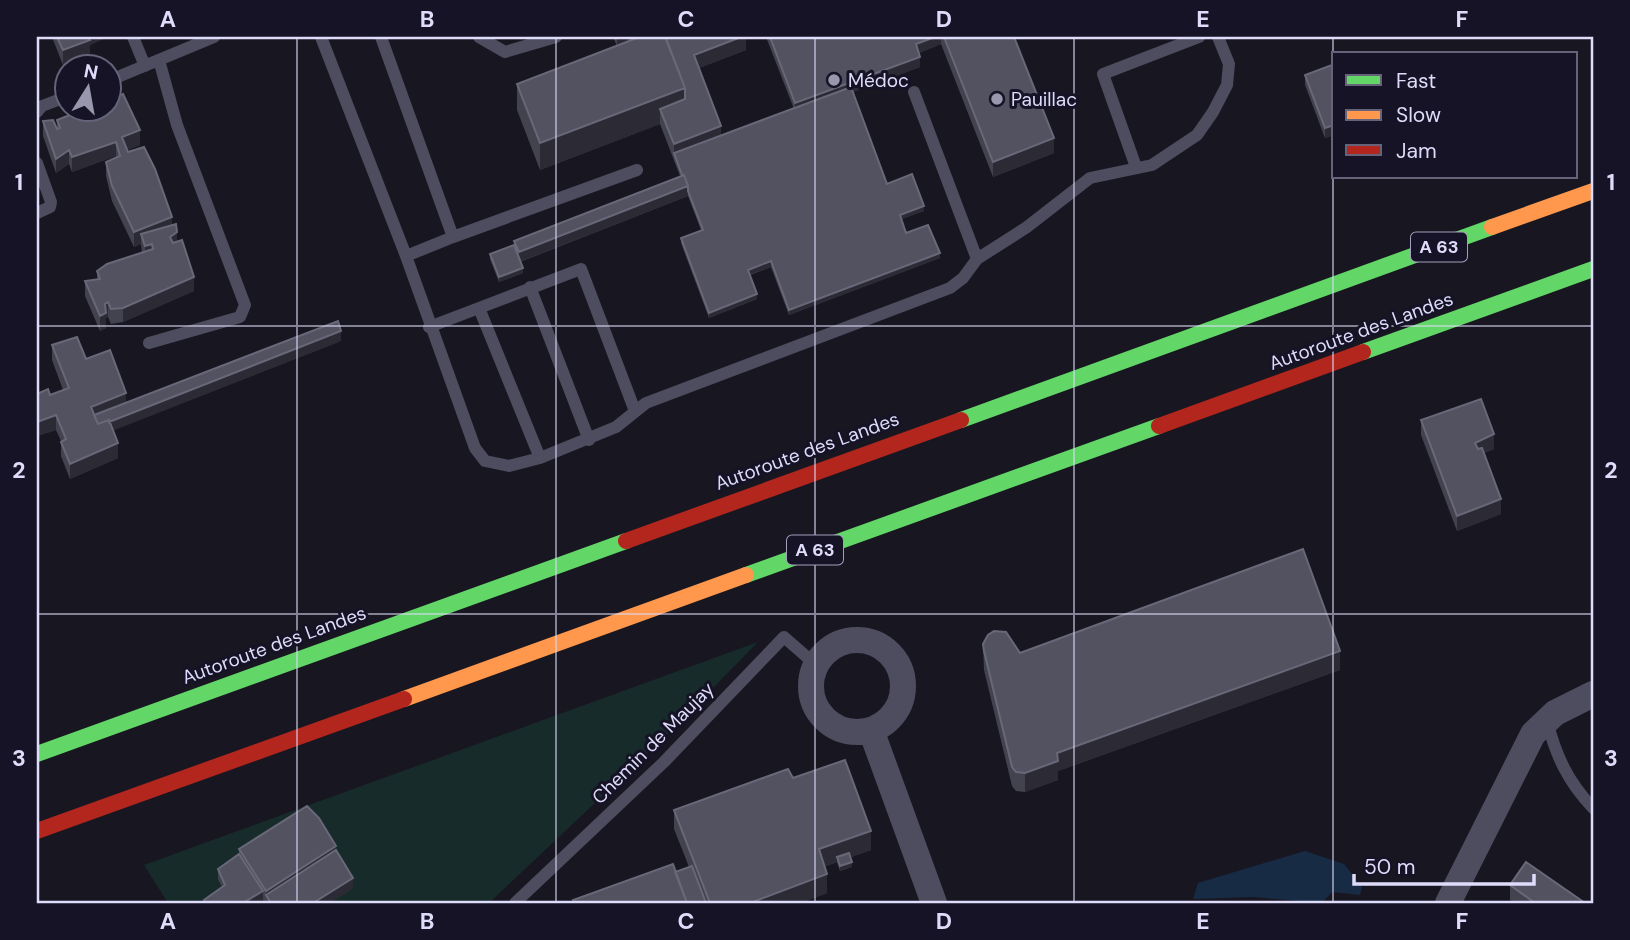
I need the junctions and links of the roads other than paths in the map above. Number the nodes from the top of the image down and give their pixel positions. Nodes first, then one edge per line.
1 (132, 37) edge
2 (214, 37) edge
3 (321, 37) edge
4 (380, 37) edge
5 (479, 37) edge
6 (556, 37) edge
7 (1199, 37) edge
8 (1218, 37) edge
9 (159, 60) junction
10 (145, 66) junction
11 (122, 75) edge
12 (914, 92) dead end
13 (52, 102) edge
14 (37, 112) edge
15 (37, 163) edge
16 (1136, 167) junction
17 (637, 170) dead end
18 (1593, 191) edge
19 (1504, 205) dead end
20 (37, 214) edge
21 (453, 237) junction
22 (406, 256) junction
23 (977, 259) junction
24 (1593, 269) edge
25 (530, 287) junction
26 (1286, 302) junction
27 (479, 308) junction
28 (429, 327) junction
29 (149, 344) dead end
30 (635, 411) junction
31 (589, 440) junction
32 (540, 458) junction
33 (816, 665) junction
34 (1593, 694) edge
35 (1547, 721) junction
36 (871, 730) junction
37 (37, 754) edge
38 (1593, 808) edge
39 (37, 831) edge
40 (515, 903) edge
41 (934, 903) edge
42 (1448, 903) edge

1 - 10 lane
2 - 9 lane
3 - 22 lane
4 - 21 lane
5 - 6 lane
7 - 16 lane
8 - 16 lane
9 - 10 lane
9 - 29 lane
10 - 11 lane
12 - 23 lane
13 - 14 lane
15 - 20 lane
16 - 23 lane
17 - 21 lane
18 - 26 highway, Autoroute des Landes / A 63
19 - 26 highway
21 - 22 lane
22 - 28 lane
23 - 30 lane
24 - 39 highway, Autoroute des Landes / A 63
25 - 27 lane
25 - 30 lane
25 - 31 lane
26 - 37 highway, Autoroute des Landes / A 63
27 - 28 lane
27 - 32 lane
28 - 32 lane
30 - 31 lane
31 - 32 lane
33 - 36 street
33 - 36 street
33 - 40 lane, Chemin de Maujay
34 - 35 street
35 - 38 lane
35 - 42 street
36 - 41 street

